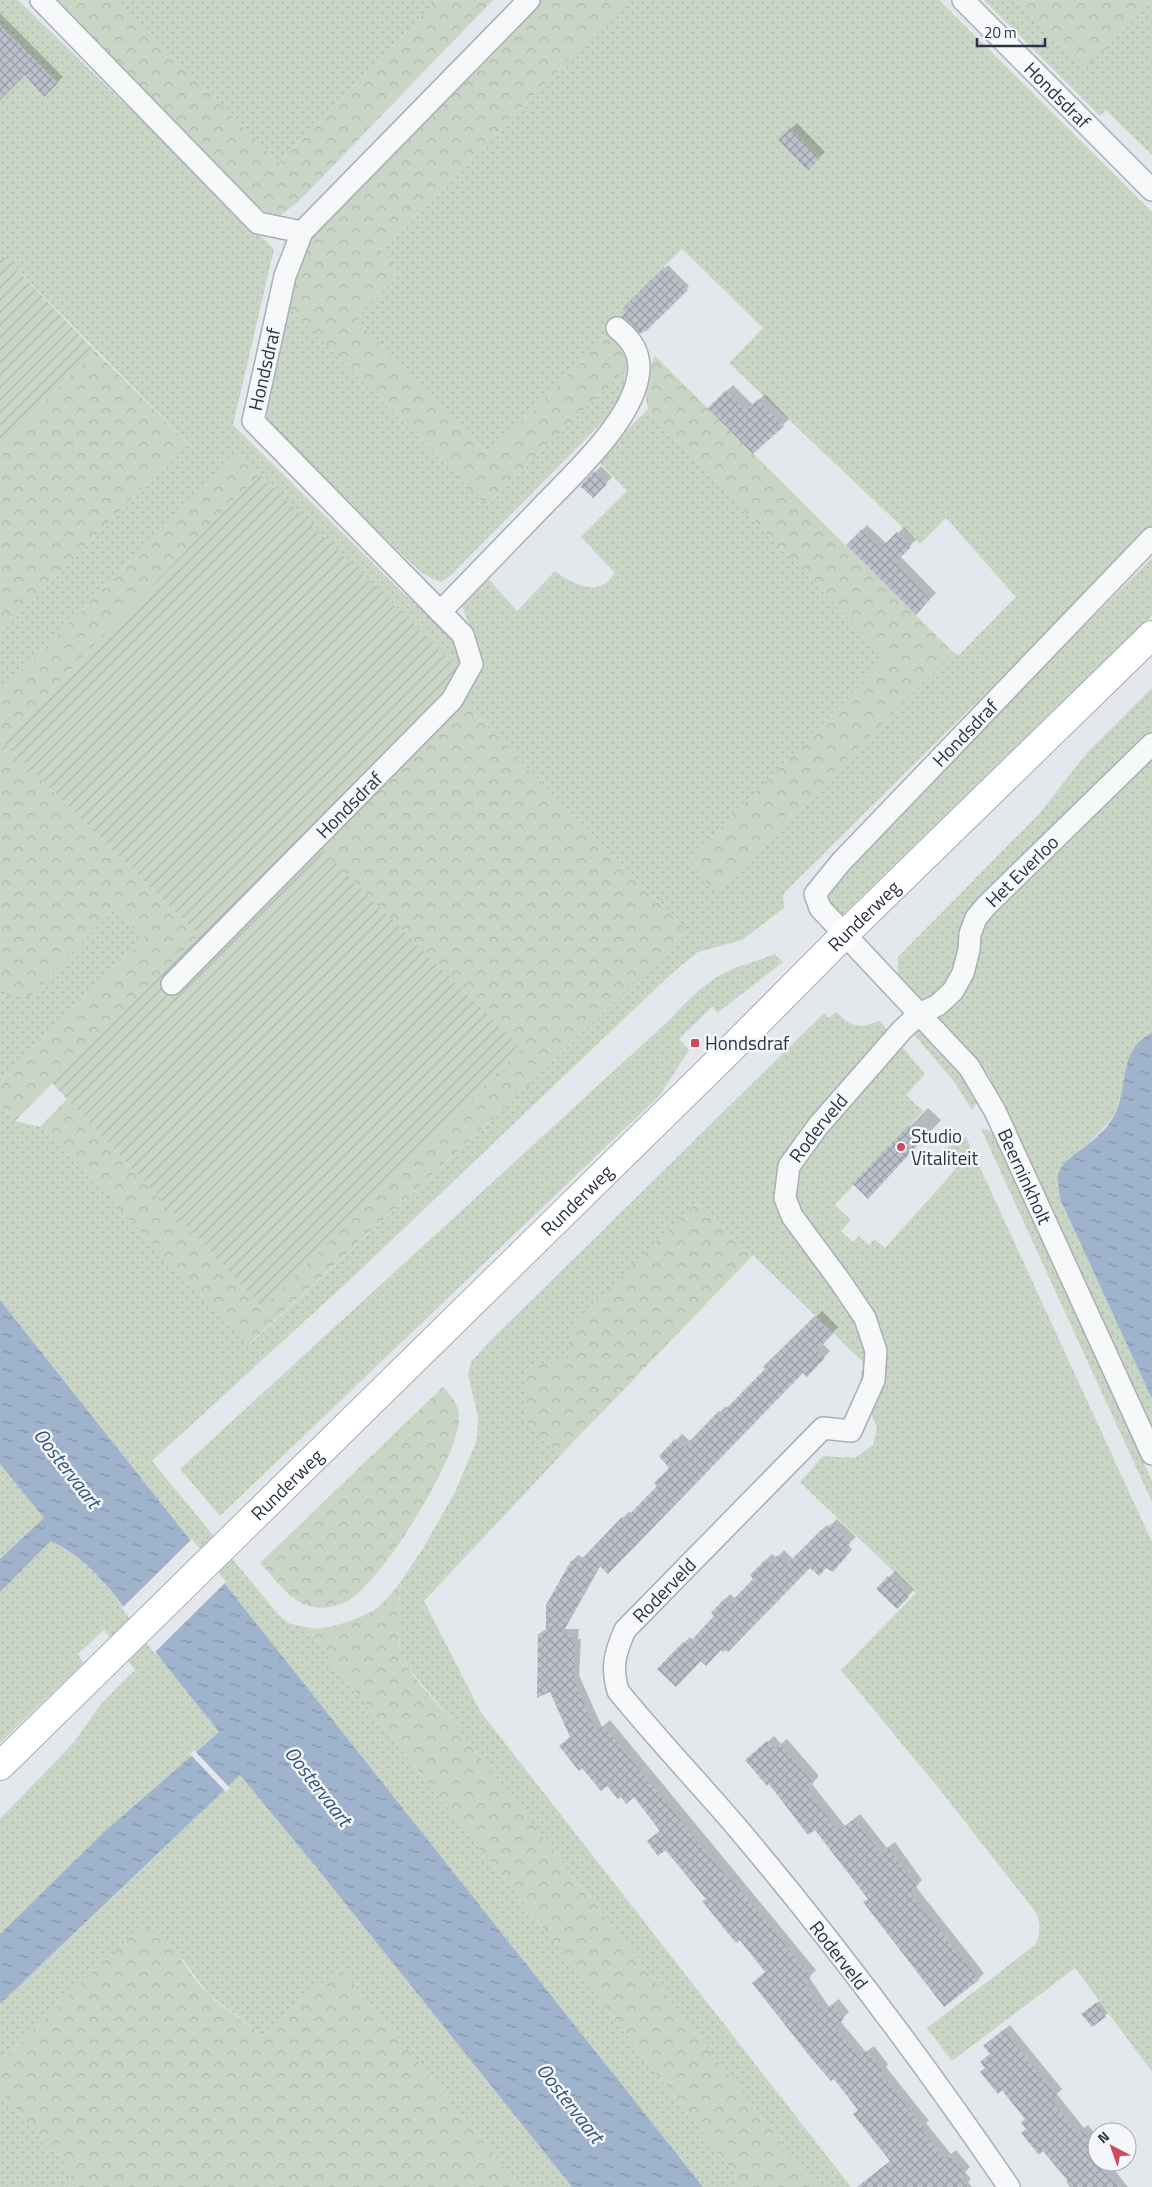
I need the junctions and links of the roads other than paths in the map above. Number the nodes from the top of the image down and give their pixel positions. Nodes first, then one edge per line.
1 (41, 0) edge
2 (529, 0) edge
3 (964, 0) edge
4 (1152, 190) edge
5 (302, 232) junction
6 (617, 328) dead end
7 (1152, 538) edge
8 (440, 612) junction
9 (1152, 635) edge
10 (1152, 744) edge
11 (844, 935) junction
12 (172, 984) dead end
13 (919, 1014) junction
14 (1152, 1454) edge
15 (0, 1766) edge
16 (1009, 2187) edge

1 - 5 street
2 - 5 street, Hondsdraf
3 - 4 street, Hondsdraf
5 - 8 street, Hondsdraf
6 - 8 street
7 - 11 street, Hondsdraf
8 - 12 street, Hondsdraf
9 - 11 street, Runderweg
10 - 13 street, Het Everloo
11 - 13 street, Beerninkholt
11 - 15 street, Runderweg
13 - 14 street, Beerninkholt
13 - 16 street, Roderveld

